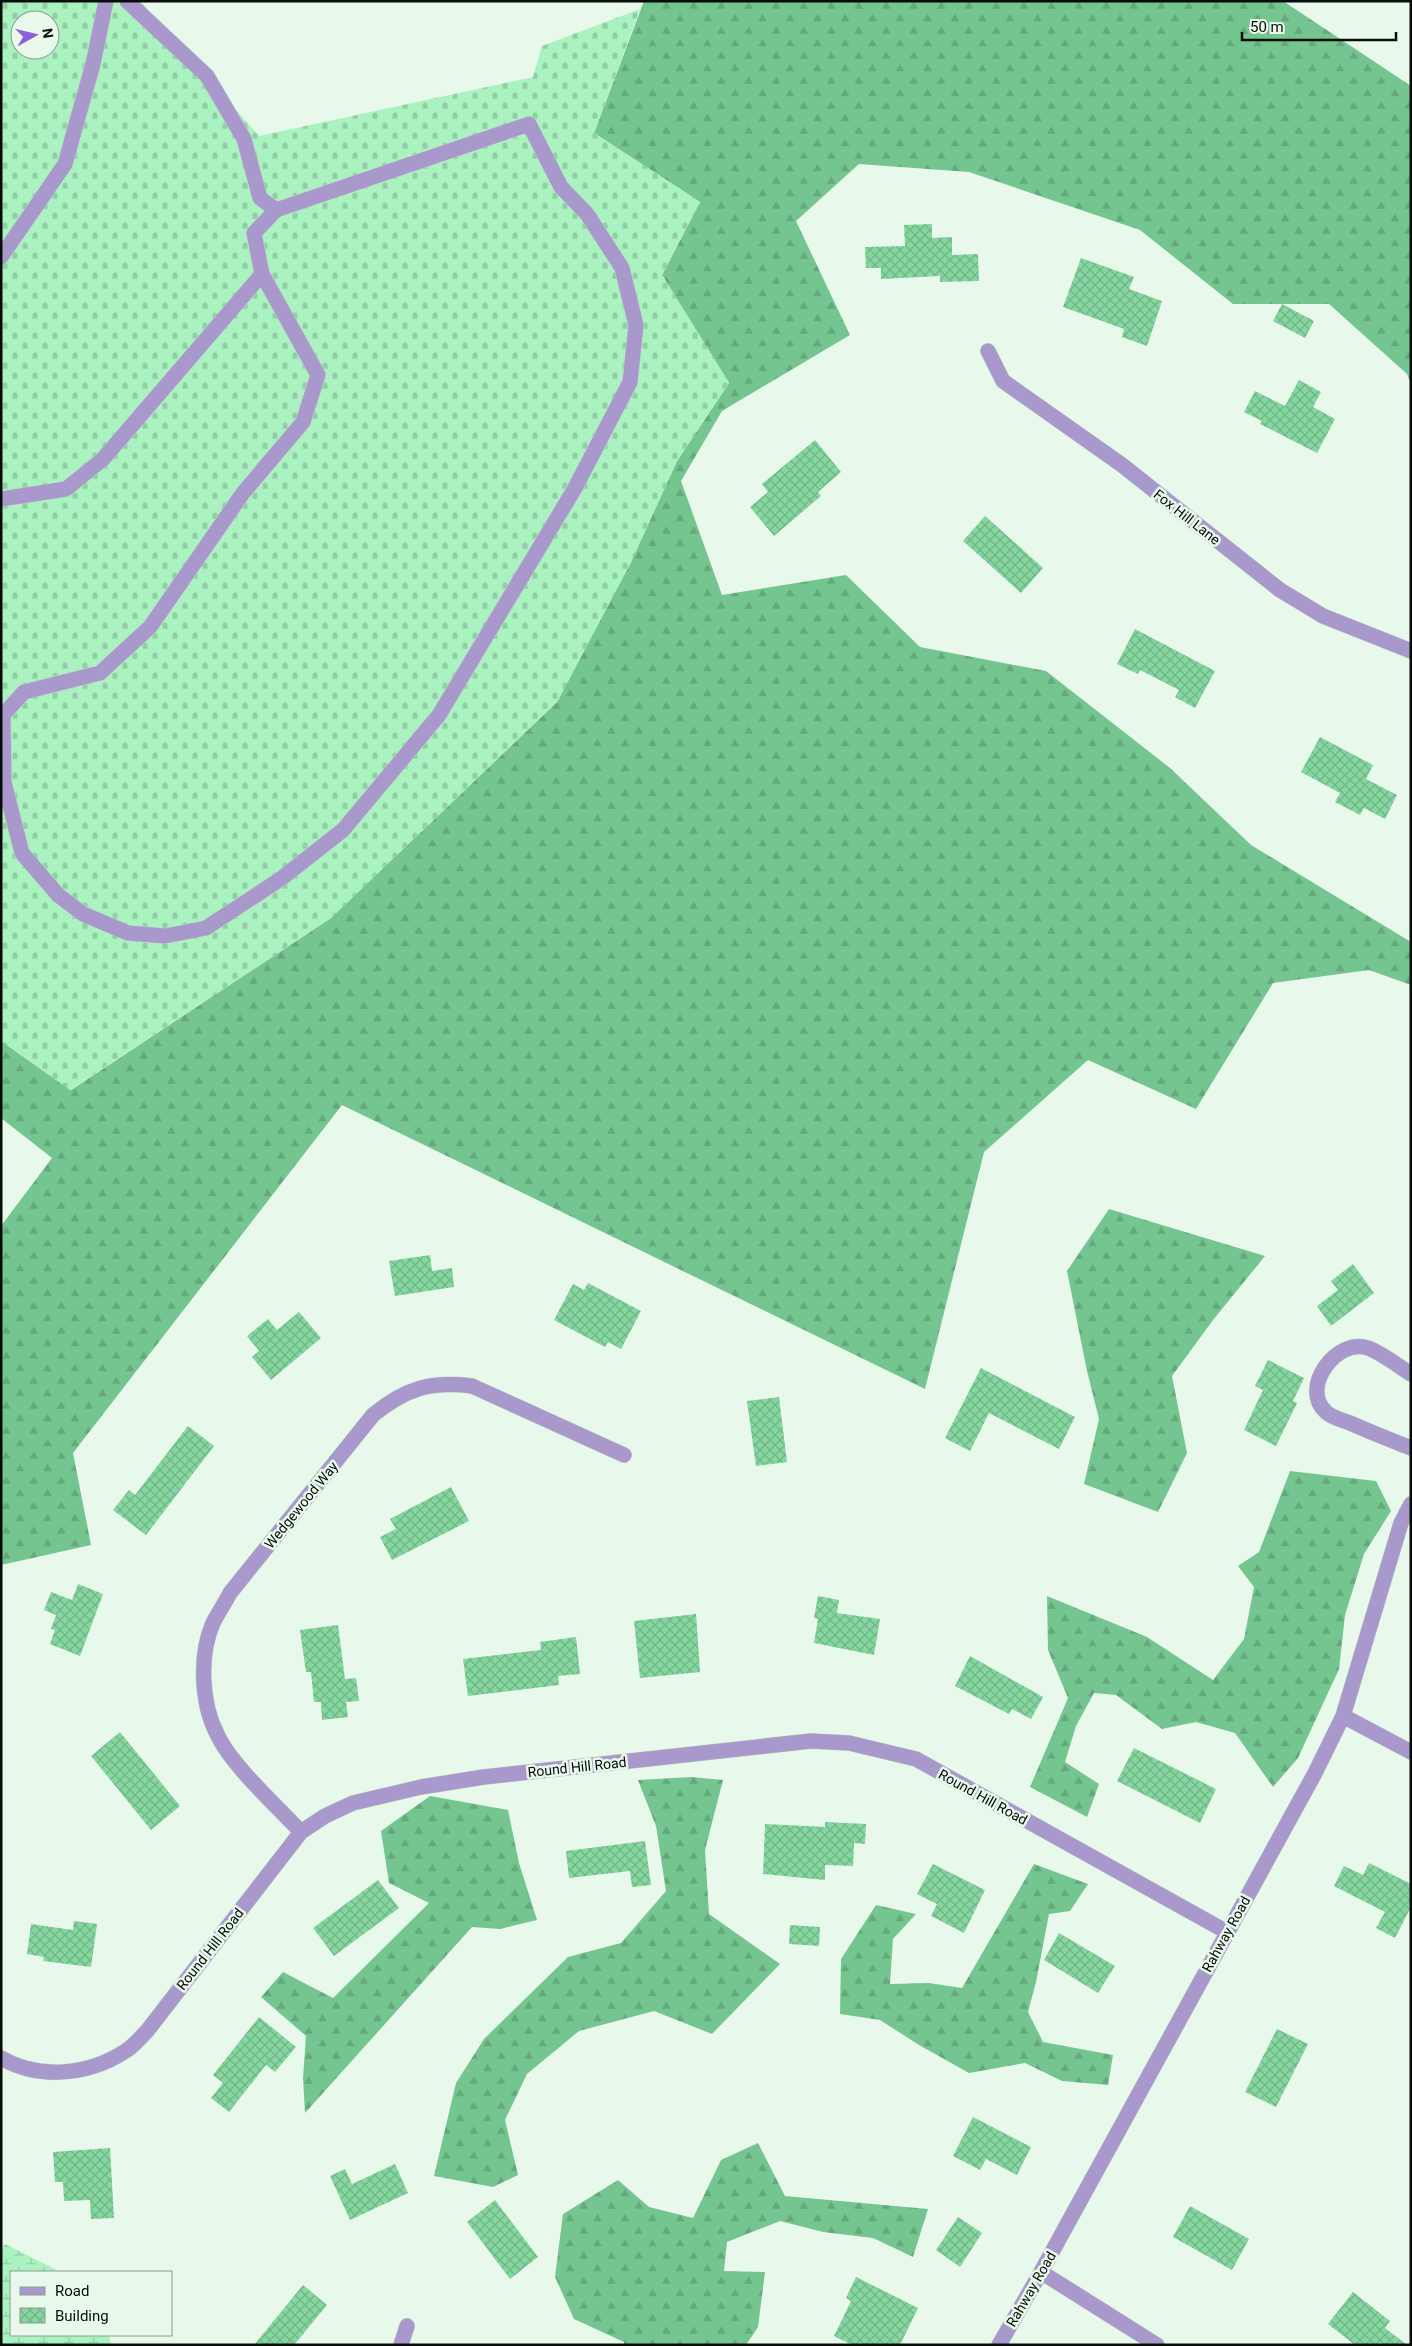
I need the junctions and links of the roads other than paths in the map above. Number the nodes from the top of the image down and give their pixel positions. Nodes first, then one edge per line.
1 (106, 1) edge
2 (127, 1) edge
3 (276, 210) junction
4 (1, 257) edge
5 (262, 274) junction
6 (988, 351) dead end
7 (1, 499) edge
8 (1411, 651) edge
9 (2, 714) edge
10 (1411, 1374) edge
11 (1411, 1448) edge
12 (624, 1455) dead end
13 (1411, 1504) edge
14 (1343, 1716) junction
15 (1411, 1752) edge
16 (300, 1832) junction
17 (1227, 1932) junction
18 (1, 2058) edge
19 (1041, 2272) junction
20 (407, 2326) dead end
21 (401, 2345) edge
22 (999, 2345) edge
23 (1157, 2345) edge

1 - 4 street
2 - 3 street
3 - 5 street
3 - 9 street
5 - 7 street
5 - 9 street
6 - 8 street, Fox Hill Lane
10 - 11 street
12 - 16 street, Wedgewood Way
13 - 14 street, Rahway Road
14 - 15 street
14 - 17 street, Rahway Road
16 - 17 street, Round Hill Road
16 - 18 street, Round Hill Road
17 - 19 street, Rahway Road
19 - 22 street, Rahway Road
19 - 23 street
20 - 21 street

